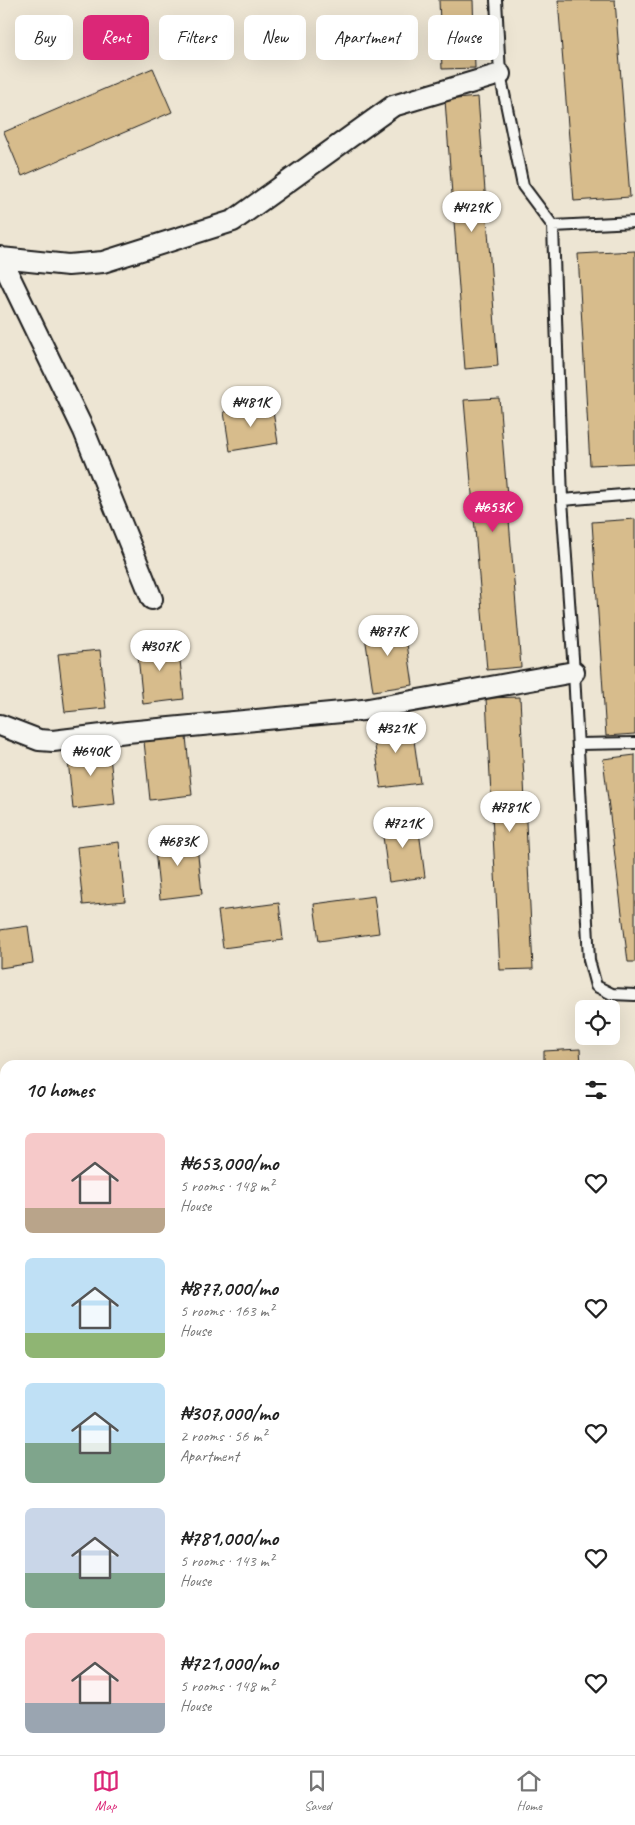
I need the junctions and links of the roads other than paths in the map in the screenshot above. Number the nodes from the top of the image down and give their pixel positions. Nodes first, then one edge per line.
1 (496, 0) edge
2 (500, 74) junction
3 (635, 222) edge
4 (553, 226) junction
5 (0, 257) edge
6 (635, 494) edge
7 (562, 500) junction
8 (152, 599) dead end
9 (574, 672) junction
10 (0, 725) edge
11 (635, 743) edge
12 (578, 744) junction
13 (635, 995) edge

1 - 2 lane
2 - 4 lane
2 - 5 street
3 - 4 lane
4 - 7 lane
5 - 8 street
6 - 7 lane
7 - 9 lane
9 - 10 street
9 - 12 lane
11 - 12 lane
12 - 13 lane

